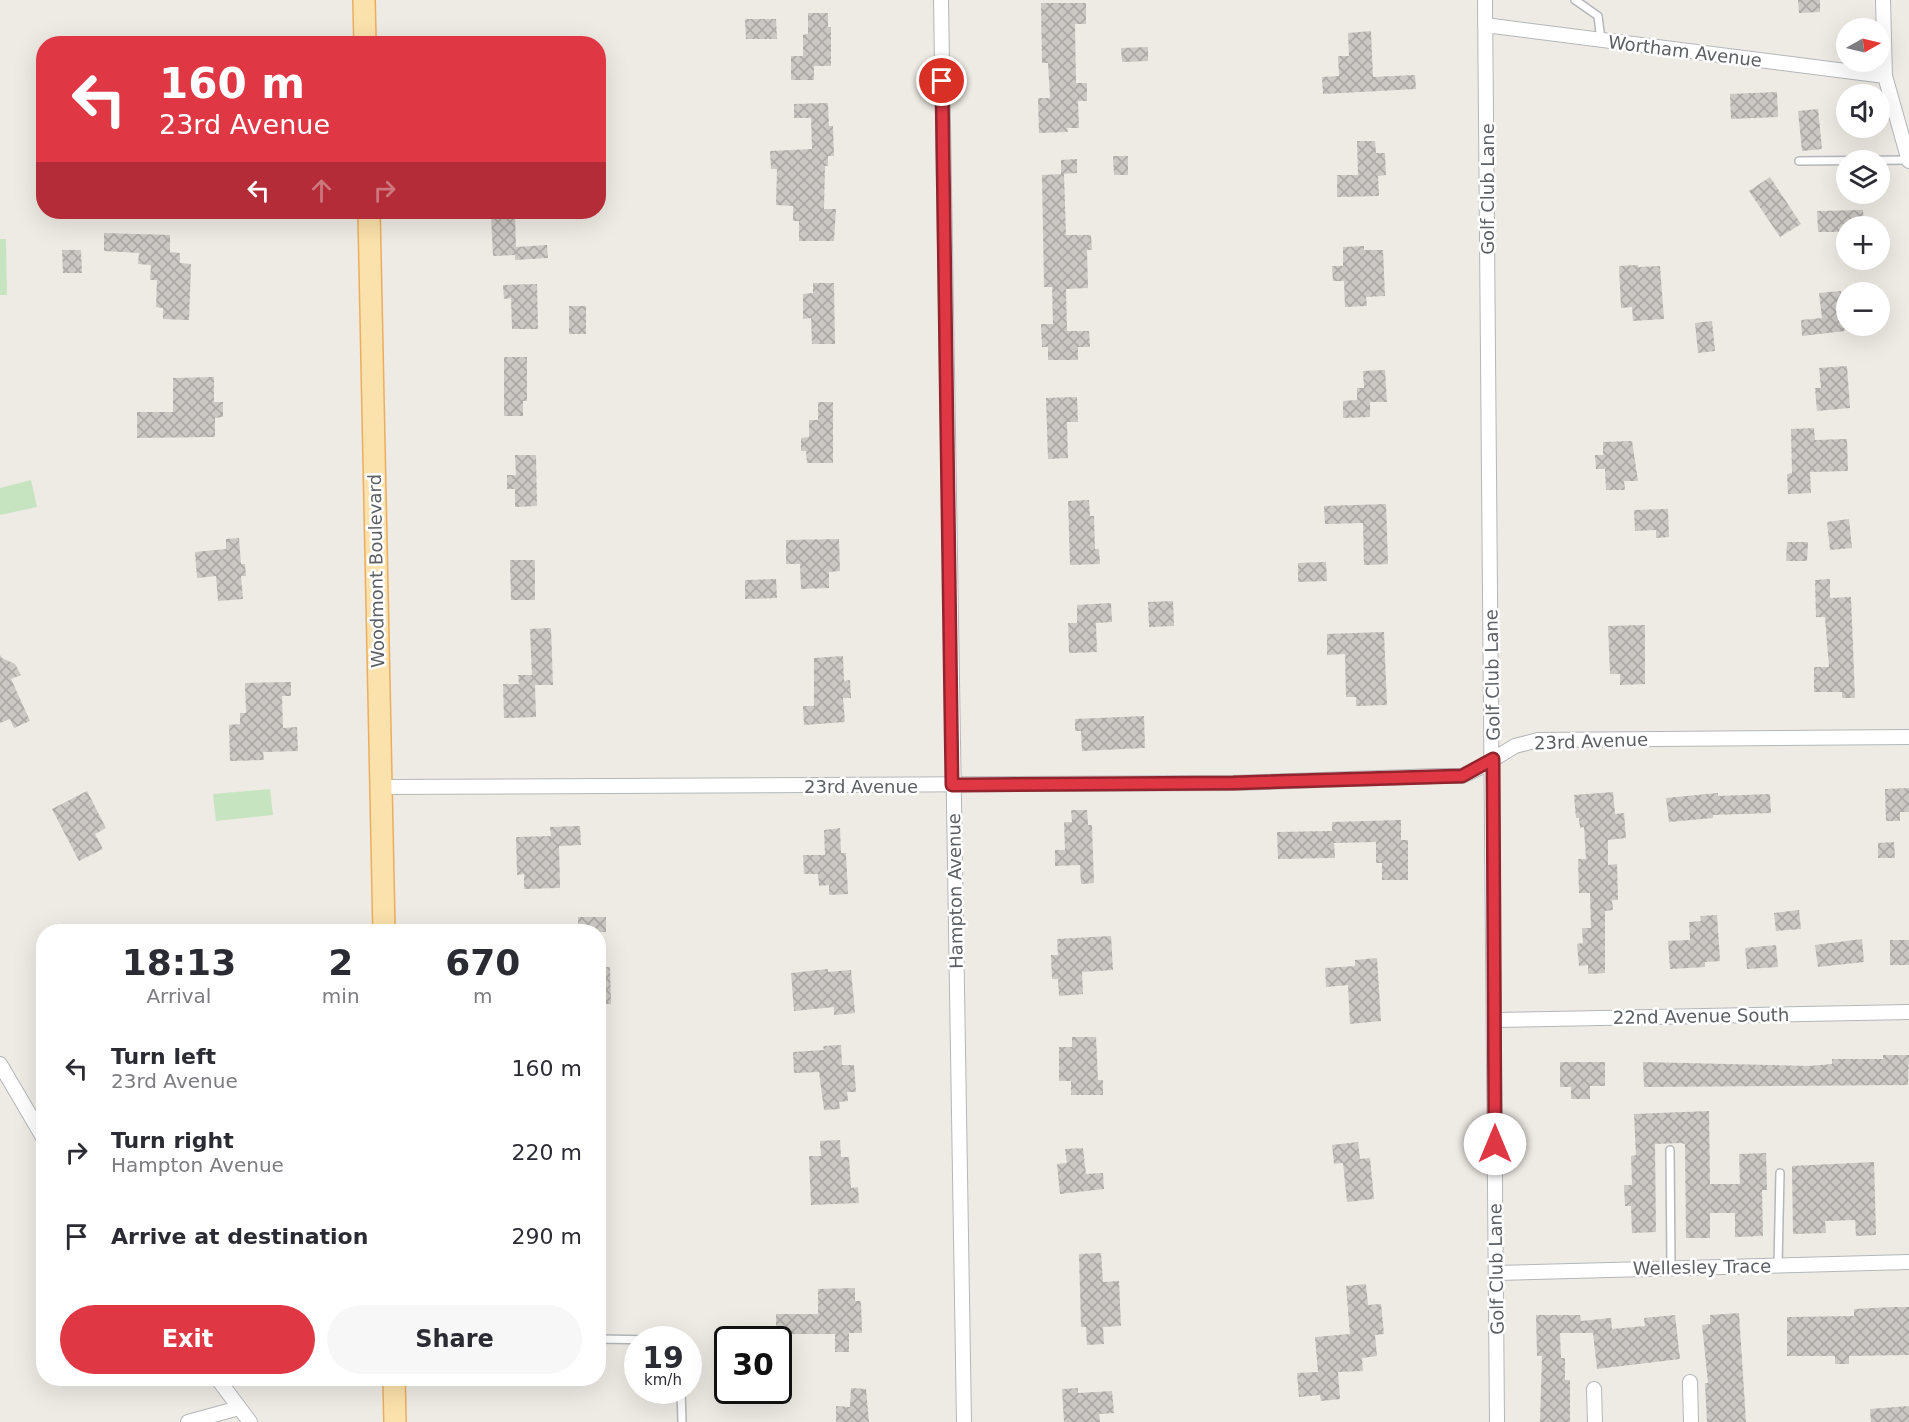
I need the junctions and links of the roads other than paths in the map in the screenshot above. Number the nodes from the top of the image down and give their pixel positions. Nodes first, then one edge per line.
1 (364, 0) edge
2 (941, 0) edge
3 (1485, 0) edge
4 (1575, 0) edge
5 (1883, 0) edge
6 (1485, 25) junction
7 (365, 36) edge
8 (1600, 40) junction
9 (1885, 76) junction
10 (1909, 160) edge
11 (1798, 161) dead end
12 (369, 219) edge
13 (1909, 737) edge
14 (1493, 759) junction
15 (952, 785) junction
16 (381, 787) junction
17 (384, 924) edge
18 (1909, 1012) edge
19 (1494, 1020) junction
20 (0, 1064) edge
21 (36, 1125) edge
22 (1670, 1150) dead end
23 (1780, 1173) dead end
24 (1909, 1262) edge
25 (1778, 1265) junction
26 (1671, 1268) junction
27 (1496, 1272) junction
28 (606, 1338) edge
29 (624, 1339) edge
30 (1690, 1382) dead end
31 (223, 1386) edge
32 (394, 1386) edge
33 (1594, 1389) dead end
34 (681, 1404) edge
35 (239, 1408) junction
36 (188, 1422) edge
37 (250, 1422) edge
38 (395, 1422) edge
39 (682, 1422) edge
40 (964, 1422) edge
41 (1497, 1422) edge
42 (1594, 1422) edge
43 (1691, 1422) edge

1 - 7 main road
2 - 15 street, Hampton Avenue
3 - 6 street, Golf Club Lane
4 - 8 lane
5 - 9 street
6 - 8 street, Wortham Avenue
6 - 14 street, Golf Club Lane
8 - 9 street, Wortham Avenue
9 - 10 street
10 - 11 lane
12 - 16 main road, Woodmont Boulevard
13 - 14 street, 23rd Avenue
14 - 15 street, 23rd Avenue
14 - 19 street, Golf Club Lane
15 - 16 street, 23rd Avenue
15 - 40 street, Hampton Avenue
16 - 17 main road, Woodmont Boulevard
18 - 19 street, 22nd Avenue South
19 - 27 street, Golf Club Lane
20 - 21 street
22 - 26 lane
23 - 25 lane
24 - 25 street, Wellesley Trace
25 - 26 street, Wellesley Trace
26 - 27 street, Wellesley Trace
27 - 41 street, Golf Club Lane
28 - 29 lane
30 - 43 street
31 - 35 street
32 - 38 main road
33 - 42 street
34 - 39 lane
35 - 36 street
35 - 37 street

